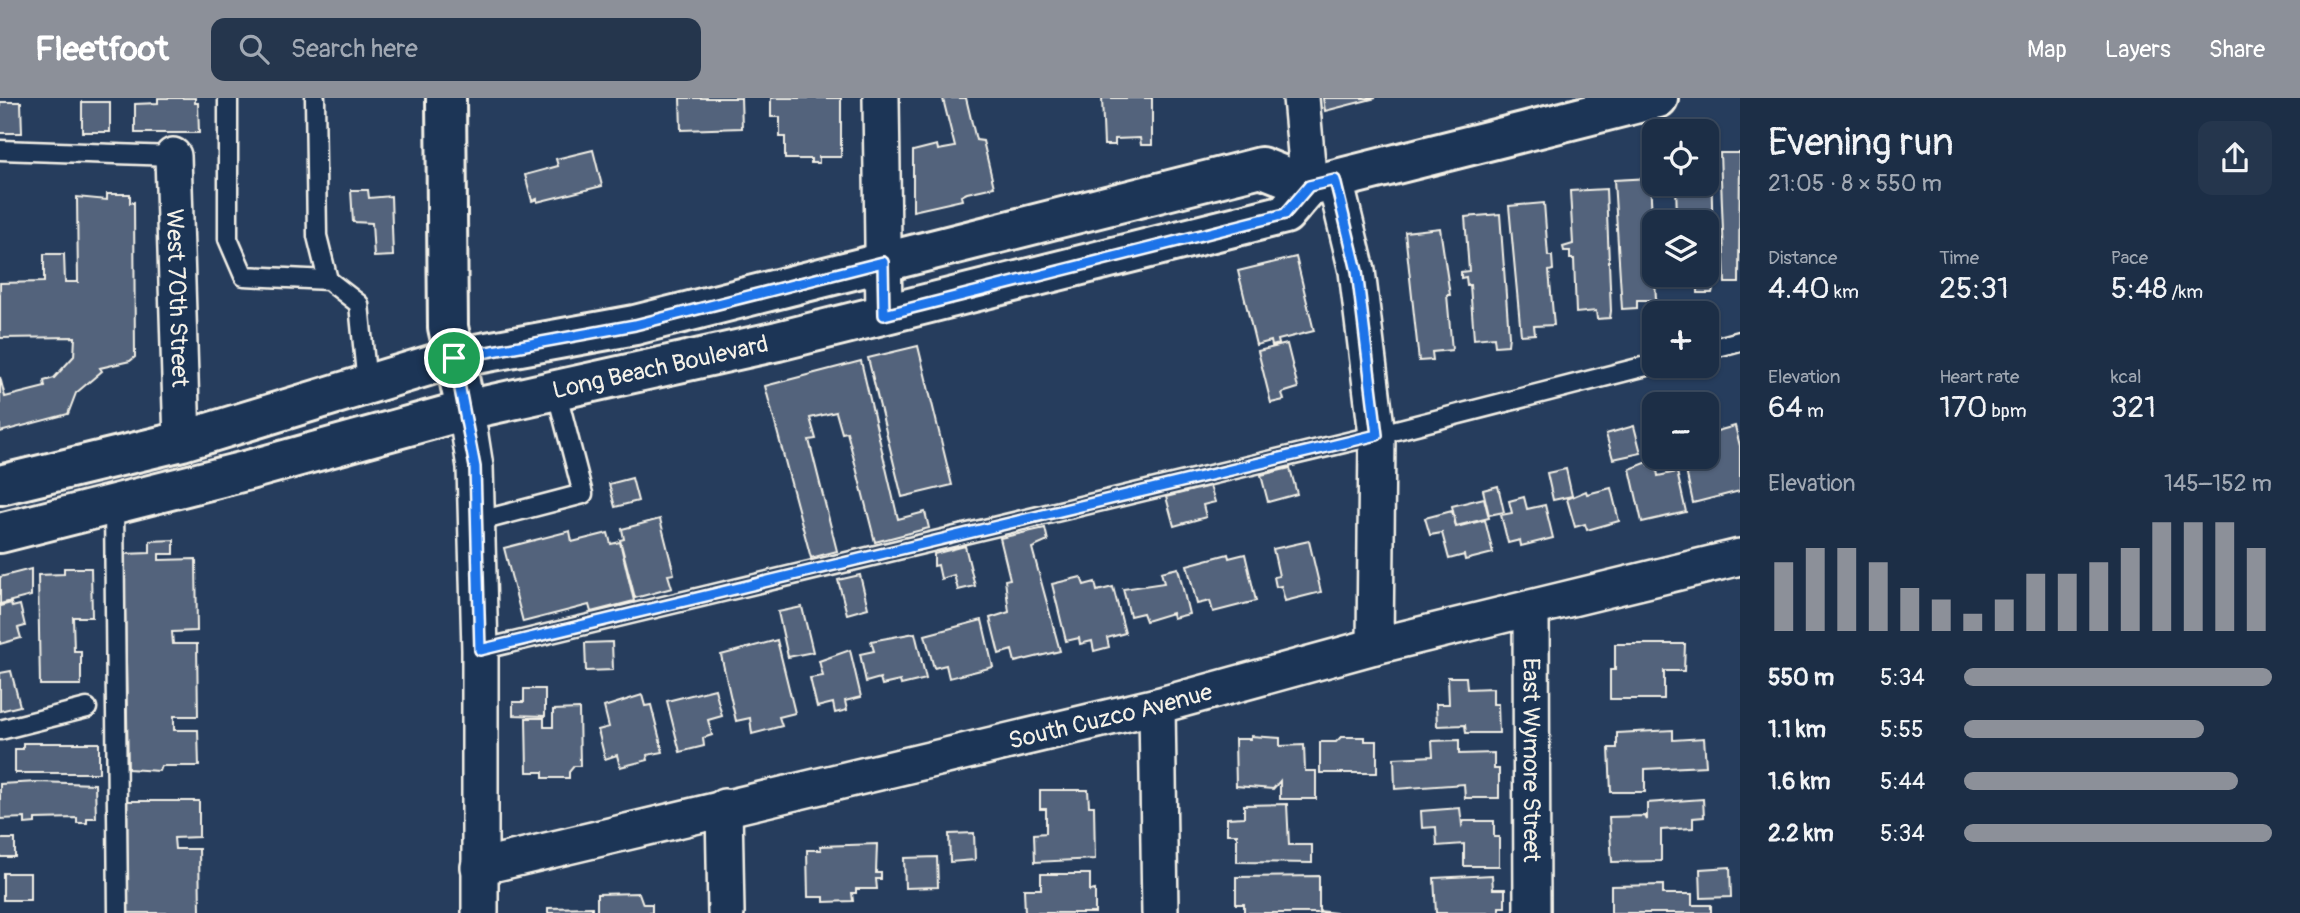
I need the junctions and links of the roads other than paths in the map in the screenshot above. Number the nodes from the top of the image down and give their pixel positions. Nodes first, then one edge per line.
1 (228, 98) edge
2 (315, 98) edge
3 (446, 98) edge
4 (881, 98) edge
5 (1301, 98) edge
6 (1657, 98) edge
7 (0, 150) edge
8 (173, 156) joint
9 (1322, 183) junction
10 (883, 262) junction
11 (328, 280) junction
12 (884, 315) junction
13 (1740, 341) edge
14 (1719, 347) edge
15 (454, 358) junction
16 (1642, 367) edge
17 (367, 385) junction
18 (556, 390) junction
19 (466, 410) junction
20 (1377, 435) junction
21 (181, 441) junction
22 (0, 485) edge
23 (114, 505) junction
24 (476, 522) junction
25 (0, 533) edge
26 (1740, 557) edge
27 (1531, 610) junction
28 (1375, 646) junction
29 (480, 650) junction
30 (1157, 706) junction
31 (87, 708) dead end
32 (0, 730) edge
33 (724, 807) junction
34 (479, 867) junction
35 (118, 913) edge
36 (480, 913) edge
37 (726, 913) edge
38 (1160, 913) edge
39 (1532, 913) edge

1 - 11 lane
2 - 11 lane
3 - 15 main road
4 - 10 street
5 - 9 street
6 - 9 main road
7 - 8 lane
8 - 21 street, West 70th Street
9 - 10 main road, Long Beach Boulevard
9 - 12 main road, Long Beach Boulevard
9 - 20 street
10 - 12 street
10 - 15 main road, Long Beach Boulevard
11 - 17 lane
12 - 18 main road, Long Beach Boulevard
13 - 14 lane
15 - 17 main road, Long Beach Boulevard
15 - 19 main road
16 - 20 lane
17 - 21 main road, Long Beach Boulevard
18 - 19 main road, Long Beach Boulevard
18 - 24 lane
19 - 23 main road, Long Beach Boulevard
19 - 24 street
20 - 28 street
20 - 29 lane
21 - 22 main road, Long Beach Boulevard
23 - 25 main road, Long Beach Boulevard
23 - 35 lane
24 - 29 street
26 - 27 street, South Cuzco Avenue
27 - 28 street, South Cuzco Avenue
27 - 39 street, East Wymore Street
28 - 30 street, South Cuzco Avenue
29 - 34 street
30 - 33 street, South Cuzco Avenue
30 - 38 street
31 - 32 lane
33 - 34 street, South Cuzco Avenue
33 - 37 street
34 - 36 street

